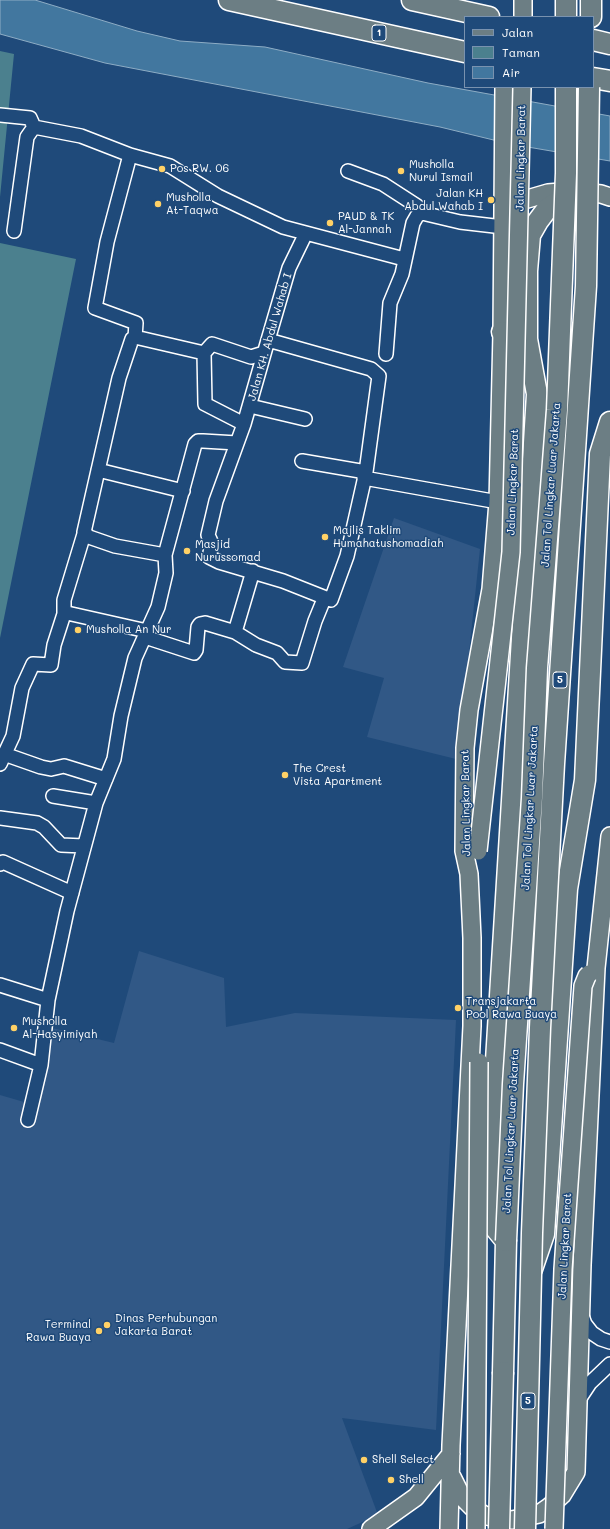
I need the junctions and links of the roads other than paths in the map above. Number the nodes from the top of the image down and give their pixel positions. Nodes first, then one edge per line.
1 (228, 0) edge
2 (412, 0) edge
3 (523, 0) edge
4 (566, 0) edge
5 (591, 0) edge
6 (484, 16) edge
7 (523, 16) edge
8 (566, 16) edge
9 (591, 16) edge
10 (594, 40) edge
11 (610, 44) edge
12 (464, 52) edge
13 (594, 78) edge
14 (610, 81) edge
15 (504, 88) edge
16 (522, 88) edge
17 (566, 88) edge
18 (589, 88) edge
19 (0, 115) edge
20 (34, 127) junction
21 (130, 155) junction
22 (348, 171) dead end
23 (573, 191) junction
24 (610, 197) edge
25 (422, 213) junction
26 (503, 220) junction
27 (14, 231) dead end
28 (306, 234) junction
29 (404, 259) junction
30 (502, 332) junction
31 (135, 338) junction
32 (268, 340) junction
33 (204, 353) junction
34 (264, 353) junction
35 (386, 354) dead end
36 (533, 372) junction
37 (250, 406) junction
38 (305, 419) dead end
39 (610, 422) edge
40 (244, 424) junction
41 (237, 443) junction
42 (302, 461) dead end
43 (98, 470) junction
44 (365, 475) junction
45 (183, 491) junction
46 (498, 502) junction
47 (84, 534) junction
48 (165, 555) junction
49 (253, 571) junction
50 (324, 599) junction
51 (64, 614) junction
52 (235, 632) junction
53 (146, 634) junction
54 (2, 759) edge
55 (106, 779) junction
56 (53, 796) dead end
57 (96, 803) junction
58 (0, 818) edge
59 (610, 836) edge
60 (84, 846) junction
61 (608, 863) edge
62 (0, 864) edge
63 (469, 874) junction
64 (72, 893) junction
65 (593, 971) junction
66 (0, 985) edge
67 (48, 1000) junction
68 (472, 1030) junction
69 (0, 1050) edge
70 (41, 1065) junction
71 (28, 1120) dead end
72 (506, 1241) junction
73 (531, 1273) junction
74 (581, 1313) junction
75 (610, 1342) edge
76 (610, 1364) edge
77 (578, 1401) junction
78 (451, 1454) junction
79 (450, 1471) junction
80 (512, 1526) edge
81 (371, 1529) edge
82 (449, 1529) edge
83 (476, 1529) edge
84 (487, 1529) edge
85 (554, 1529) edge

1 - 12 highway, 1
2 - 6 highway
3 - 7 main road
4 - 8 highway
5 - 9 highway
10 - 11 highway
13 - 14 highway
15 - 26 main road, Jalan Lingkar Barat
16 - 63 main road, Jalan Lingkar Barat, bridge
17 - 72 highway, Jalan Tol Lingkar Luar Jakarta / 5, bridge
18 - 73 highway, Jalan Tol Lingkar Luar Jakarta / 5, bridge
19 - 20 street
20 - 21 street
20 - 27 street
21 - 28 street
21 - 31 street
22 - 25 street
23 - 24 main road
23 - 26 main road
23 - 36 highway
25 - 26 street
25 - 29 street
26 - 30 main road, Jalan Lingkar Barat
28 - 29 street
28 - 32 street, Jalan KH. Abdul Wahab I
29 - 35 street
30 - 36 highway
30 - 46 main road, Jalan Lingkar Barat
31 - 33 street
31 - 43 street
32 - 34 street, Jalan KH. Abdul Wahab I
32 - 44 street
33 - 34 street
33 - 40 street
34 - 37 street, Jalan KH. Abdul Wahab I
36 - 72 highway
37 - 38 street
37 - 40 street, Jalan KH. Abdul Wahab I
39 - 73 highway, bridge
40 - 41 street, Jalan KH. Abdul Wahab I
41 - 45 street
41 - 49 street, Jalan KH. Abdul Wahab I
42 - 44 street
43 - 45 street
43 - 47 street
44 - 46 street
44 - 50 street
45 - 48 street
46 - 63 main road, Jalan Lingkar Barat
47 - 48 street
47 - 51 street
48 - 53 street
49 - 50 street
49 - 52 street
50 - 52 street
51 - 53 street
51 - 54 street
52 - 53 street
53 - 55 street
54 - 55 street
55 - 57 street
56 - 57 street
57 - 60 street
58 - 60 street
59 - 61 main road, Jalan Lingkar Barat
60 - 64 street
61 - 65 main road, Jalan Lingkar Barat
62 - 64 street
63 - 68 main road, Jalan Lingkar Barat
64 - 67 street
65 - 74 main road, Jalan Lingkar Barat
65 - 85 main road, Jalan Lingkar Barat, bridge
66 - 67 street
67 - 70 street
68 - 78 main road, Jalan Lingkar Barat
68 - 83 main road, Jalan Lingkar Barat, bridge
69 - 70 street
70 - 71 street
72 - 80 highway, Jalan Tol Lingkar Luar Jakarta / 5, bridge
73 - 80 highway, Jalan Tol Lingkar Luar Jakarta / 5, bridge
74 - 75 street
74 - 77 main road, Jalan Lingkar Barat
76 - 77 street
77 - 80 main road, Jalan Lingkar Barat
78 - 79 main road, Jalan Lingkar Barat
78 - 81 main road
79 - 80 main road
79 - 82 main road, Jalan Lingkar Barat
80 - 84 main road

